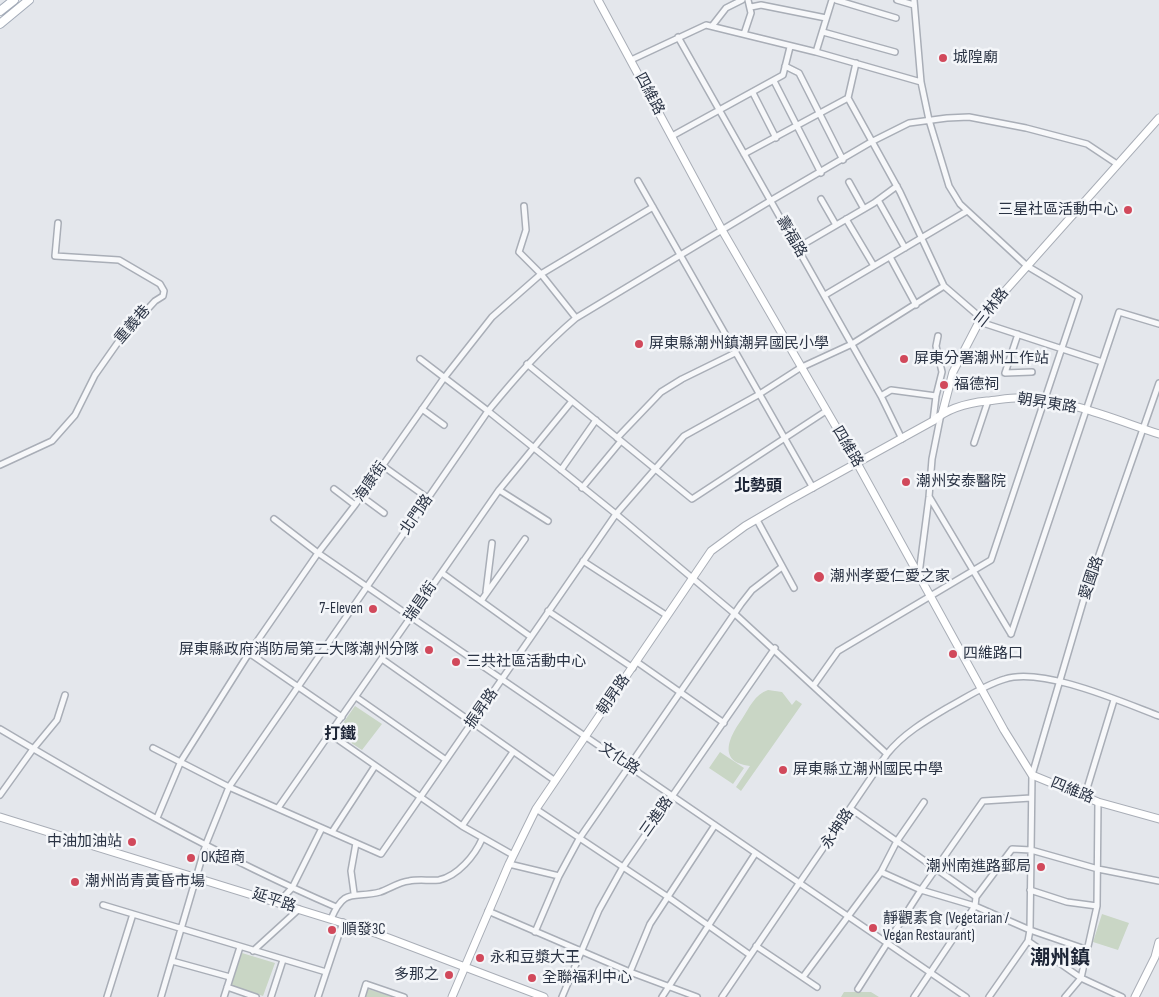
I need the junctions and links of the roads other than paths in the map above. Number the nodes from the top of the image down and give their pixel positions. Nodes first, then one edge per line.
1 (14, 0) edge
2 (29, 0) edge
3 (598, 0) edge
4 (742, 0) edge
5 (748, 0) edge
6 (832, 0) edge
7 (836, 0) edge
8 (897, 0) edge
9 (914, 3) edge
10 (751, 7) junction
11 (0, 12) edge
12 (826, 18) junction
13 (896, 18) dead end
14 (0, 24) edge
15 (712, 26) junction
16 (823, 32) junction
17 (744, 34) junction
18 (678, 37) junction
19 (790, 47) junction
20 (816, 52) junction
21 (895, 52) dead end
22 (631, 60) junction
23 (856, 63) junction
24 (785, 66) junction
25 (774, 81) junction
26 (921, 82) junction
27 (753, 92) junction
28 (848, 98) junction
29 (720, 111) junction
30 (820, 112) junction
31 (1159, 118) edge
32 (929, 120) junction
33 (799, 126) junction
34 (672, 136) junction
35 (776, 138) junction
36 (871, 142) junction
37 (744, 154) junction
38 (844, 160) junction
39 (1117, 164) junction
40 (821, 173) junction
41 (638, 181) dead end
42 (849, 182) dead end
43 (897, 186) junction
44 (821, 199) dead end
45 (878, 200) junction
46 (770, 201) junction
47 (524, 206) dead end
48 (653, 207) junction
49 (864, 209) junction
50 (967, 211) junction
51 (846, 219) junction
52 (58, 223) dead end
53 (836, 225) junction
54 (722, 230) junction
55 (922, 238) junction
56 (797, 248) junction
57 (905, 248) junction
58 (680, 254) junction
59 (890, 257) junction
60 (874, 266) junction
61 (1027, 266) junction
62 (541, 274) junction
63 (944, 286) junction
64 (825, 296) junction
65 (916, 305) junction
66 (576, 318) junction
67 (981, 320) junction
68 (1159, 324) edge
69 (1018, 334) junction
70 (938, 336) dead end
71 (852, 344) junction
72 (1062, 348) junction
73 (735, 353) junction
74 (420, 360) dead end
75 (1102, 362) junction
76 (526, 364) junction
77 (800, 368) junction
78 (942, 372) junction
79 (953, 372) junction
80 (1032, 372) dead end
81 (444, 378) junction
82 (1159, 383) edge
83 (758, 395) junction
84 (881, 396) junction
85 (936, 396) junction
86 (572, 400) junction
87 (1046, 400) junction
88 (988, 401) junction
89 (422, 409) junction
90 (1086, 410) junction
91 (488, 411) junction
92 (826, 411) junction
93 (942, 414) junction
94 (596, 420) junction
95 (933, 421) junction
96 (444, 425) dead end
97 (1142, 429) junction
98 (1159, 434) edge
99 (619, 439) junction
100 (784, 439) junction
101 (902, 439) junction
102 (974, 443) dead end
103 (532, 447) junction
104 (858, 463) junction
105 (0, 465) edge
106 (382, 466) junction
107 (561, 470) junction
108 (654, 470) junction
109 (582, 488) junction
110 (813, 488) junction
111 (334, 489) dead end
112 (499, 490) junction
113 (361, 496) junction
114 (929, 497) junction
115 (429, 499) junction
116 (355, 505) junction
117 (384, 513) dead end
118 (616, 514) junction
119 (274, 519) dead end
120 (757, 520) junction
121 (548, 521) dead end
122 (524, 539) dead end
123 (492, 543) dead end
124 (318, 553) junction
125 (583, 562) junction
126 (782, 566) junction
127 (973, 570) junction
128 (442, 573) junction
129 (919, 576) junction
130 (691, 578) junction
131 (367, 587) junction
132 (794, 588) dead end
133 (486, 595) junction
134 (930, 596) junction
135 (481, 601) junction
136 (548, 611) junction
137 (735, 614) junction
138 (666, 615) junction
139 (411, 618) junction
140 (531, 637) junction
141 (775, 648) junction
142 (250, 653) junction
143 (382, 659) junction
144 (635, 665) junction
145 (502, 680) junction
146 (1061, 682) junction
147 (814, 684) junction
148 (298, 687) junction
149 (981, 689) junction
150 (682, 692) junction
151 (66, 695) dead end
152 (356, 697) junction
153 (1114, 700) junction
154 (1159, 716) edge
155 (342, 717) junction
156 (472, 722) junction
157 (724, 723) junction
158 (0, 729) edge
159 (330, 734) junction
160 (586, 736) junction
161 (153, 748) dead end
162 (33, 749) junction
163 (513, 752) junction
164 (887, 754) junction
165 (446, 760) junction
166 (181, 761) junction
167 (375, 766) junction
168 (630, 766) junction
169 (1032, 775) junction
170 (554, 780) junction
171 (230, 787) junction
172 (0, 795) edge
173 (672, 795) junction
174 (1085, 795) junction
175 (420, 797) junction
176 (1031, 798) junction
177 (924, 802) dead end
178 (1098, 802) junction
179 (278, 808) junction
180 (536, 809) junction
181 (851, 809) junction
182 (0, 817) edge
183 (156, 818) junction
184 (1159, 819) edge
185 (715, 825) junction
186 (462, 826) junction
187 (322, 828) junction
188 (332, 832) junction
189 (482, 839) junction
190 (579, 839) junction
191 (897, 841) junction
192 (356, 843) junction
193 (206, 844) junction
194 (1031, 850) junction
195 (756, 854) junction
196 (513, 855) junction
197 (509, 864) junction
198 (623, 867) junction
199 (936, 868) junction
200 (1098, 869) junction
201 (881, 872) junction
202 (559, 876) junction
203 (198, 877) junction
204 (1159, 881) edge
205 (800, 884) junction
206 (292, 888) junction
207 (921, 890) junction
208 (1030, 890) junction
209 (354, 894) junction
210 (668, 896) junction
211 (976, 897) junction
212 (279, 902) junction
213 (103, 905) dead end
214 (975, 906) junction
215 (1097, 906) junction
216 (336, 907) junction
217 (299, 909) junction
218 (488, 911) junction
219 (133, 914) junction
220 (848, 917) junction
221 (332, 919) junction
222 (343, 922) junction
223 (708, 926) junction
224 (181, 930) junction
225 (1030, 930) junction
226 (535, 932) junction
227 (1028, 942) junction
228 (1159, 942) edge
229 (888, 945) junction
230 (756, 946) junction
231 (240, 947) junction
232 (1088, 950) junction
233 (253, 951) junction
234 (581, 952) junction
235 (750, 955) junction
236 (283, 960) junction
237 (172, 961) junction
238 (466, 965) junction
239 (326, 972) junction
240 (630, 972) junction
241 (929, 973) junction
242 (230, 977) junction
243 (803, 977) junction
244 (1081, 978) junction
245 (668, 986) junction
246 (227, 987) junction
247 (817, 987) dead end
248 (858, 989) dead end
249 (107, 997) edge
250 (160, 997) edge
251 (224, 997) edge
252 (256, 997) edge
253 (271, 997) edge
254 (318, 997) edge
255 (362, 997) edge
256 (404, 997) edge
257 (452, 997) edge
258 (544, 997) edge
259 (562, 997) edge
260 (662, 997) edge
261 (697, 997) edge
262 (722, 997) edge
263 (914, 997) edge
264 (966, 997) edge
265 (989, 997) edge
266 (1065, 997) edge
267 (1122, 997) edge
268 (1135, 997) edge

1 - 11 main road
2 - 14 main road
3 - 22 main road, 四維路
4 - 15 street
5 - 10 street
6 - 12 street
7 - 13 street
8 - 9 street
9 - 26 street
10 - 12 street
10 - 17 street
12 - 16 street
15 - 17 street
15 - 18 street
16 - 20 street
16 - 21 street
17 - 19 street
18 - 22 street
18 - 29 street, 壽福路
19 - 20 street
19 - 24 street
20 - 23 street
22 - 34 main road, 四維路
23 - 26 street
23 - 28 street
24 - 25 street
24 - 30 street
25 - 27 street
25 - 33 street
26 - 32 street
27 - 29 street
27 - 35 street
28 - 30 street
28 - 36 street
29 - 34 street
29 - 37 street, 壽福路
30 - 33 street
30 - 38 street
31 - 39 main road, 三林路
32 - 36 street, 北門路
32 - 39 street, 北門路
32 - 50 street
33 - 35 street
33 - 40 street
34 - 54 main road, 四維路
35 - 37 street
36 - 38 street, 北門路
36 - 43 street
37 - 46 street, 壽福路
38 - 40 street, 北門路
39 - 61 main road, 三林路
40 - 46 street, 北門路
41 - 48 street
42 - 49 street
43 - 45 street
43 - 55 street
44 - 53 street
45 - 49 street
45 - 57 street
46 - 54 street, 北門路
46 - 56 street, 壽福路
47 - 62 street
48 - 58 street
48 - 62 street, 海康街
49 - 51 street
50 - 55 street
50 - 61 street
51 - 53 street
51 - 60 street
52 - 105 street, 重義巷
53 - 56 street
54 - 58 street, 北門路
54 - 77 main road, 四維路
55 - 57 street
55 - 63 street
56 - 64 street, 壽福路
57 - 59 street
58 - 66 street, 北門路
58 - 73 street
59 - 60 street
59 - 65 street
60 - 64 street
61 - 67 main road, 三林路
61 - 72 street
62 - 66 street
62 - 81 street, 海康街
63 - 65 street, 振昇路
63 - 67 street
64 - 71 street, 壽福路
65 - 71 street, 振昇路
66 - 76 street, 北門路
67 - 69 street
67 - 79 main road, 三林路
68 - 75 street
69 - 72 street
69 - 80 street
70 - 78 street
71 - 77 street, 振昇路
71 - 84 street, 壽福路
72 - 75 street
72 - 87 street
73 - 83 street
73 - 99 street
74 - 81 street
75 - 90 street
76 - 86 street
76 - 91 street, 北門路
77 - 83 street, 振昇路
77 - 92 main road, 四維路
78 - 79 street
78 - 85 street
79 - 93 main road, 三林路
81 - 89 street, 海康街
81 - 91 street
82 - 97 street, 愛國路
83 - 100 street
83 - 108 street, 振昇路
84 - 85 street
84 - 101 street, 壽福路
85 - 95 street
86 - 94 street
86 - 103 street, 瑞昌街
87 - 88 main road, 朝昇東路
87 - 90 main road, 朝昇東路
87 - 127 street
88 - 93 main road, 朝昇東路
88 - 102 street
89 - 96 street
89 - 106 street, 海康街
90 - 97 main road, 朝昇東路
90 - 127 street
91 - 103 street
91 - 115 street, 北門路
92 - 100 street
92 - 104 main road, 四維路
93 - 95 main road, 朝昇東路
93 - 114 street, 三林路
94 - 99 street
94 - 107 street
95 - 101 main road, 朝昇東路
97 - 98 main road, 朝昇東路
97 - 146 street, 愛國路
99 - 108 street
99 - 109 street
100 - 108 street
100 - 110 street
101 - 104 main road, 朝昇東路
103 - 107 street
103 - 112 street, 瑞昌街
104 - 110 main road, 朝昇路
104 - 129 main road, 四維路
106 - 113 street, 海康街
106 - 115 street
107 - 109 street
108 - 118 street, 振昇路
109 - 118 street
110 - 120 main road, 朝昇路
111 - 116 street
112 - 121 street
112 - 128 street, 瑞昌街
113 - 116 street, 海康街
113 - 117 street
114 - 127 street
114 - 129 street, 三林路
115 - 131 street, 北門路
116 - 124 street, 海康街
118 - 125 street, 振昇路
118 - 130 street
119 - 124 street, 文化路
120 - 126 street
120 - 130 main road, 朝昇路
122 - 133 street
123 - 133 street
124 - 131 street, 文化路
124 - 142 street, 海康街
125 - 136 street, 振昇路
125 - 138 street
126 - 132 street
126 - 137 street
127 - 134 street
128 - 135 street
128 - 139 street, 瑞昌街
129 - 134 main road, 四維路
130 - 137 street
130 - 138 main road, 朝昇路
131 - 139 street, 文化路
131 - 148 street, 北門路
133 - 135 street
134 - 147 street
134 - 149 main road, 四維路
135 - 140 street
136 - 140 street, 振昇路
136 - 144 street
137 - 141 street
137 - 150 street
138 - 144 main road, 朝昇路
139 - 143 street, 瑞昌街
139 - 145 street, 文化路
140 - 145 street, 振昇路
141 - 147 street
141 - 157 street, 三進路
142 - 148 street
142 - 166 street, 海康街
143 - 152 street, 瑞昌街
143 - 156 street
144 - 150 street
144 - 160 main road, 朝昇路
145 - 156 street, 振昇路
145 - 160 street, 文化路
146 - 149 street, 永坤路
146 - 153 street, 永坤路
146 - 169 street, 愛國路
147 - 164 street
148 - 155 street
148 - 171 street, 北門路
149 - 164 street, 永坤路
149 - 169 main road, 四維路
150 - 157 street
150 - 168 street
151 - 162 street
152 - 155 street, 瑞昌街
152 - 165 street
153 - 154 street, 永坤路
153 - 174 street
155 - 159 street, 瑞昌街
156 - 163 street
156 - 165 street, 振昇路
157 - 173 street, 三進路
158 - 162 street
159 - 167 street
159 - 179 street, 瑞昌街
160 - 168 street, 文化路
160 - 170 main road, 朝昇路
161 - 166 street
162 - 172 street
162 - 183 street
163 - 170 street
163 - 186 street
164 - 181 street, 永坤路
165 - 175 street, 振昇路
166 - 171 street
166 - 183 street, 海康街
167 - 175 street
167 - 188 street
168 - 173 street, 文化路
168 - 190 street
169 - 174 main road, 四維路
169 - 176 street, 愛國路
170 - 180 main road, 朝昇路
171 - 179 street
171 - 193 street, 北門路
173 - 185 street, 文化路
173 - 198 street, 三進路
174 - 178 main road, 四維路
175 - 186 street
175 - 192 street, 振昇路
176 - 194 street, 愛國路
176 - 199 street
177 - 191 street
178 - 184 main road, 四維路
178 - 200 street
179 - 187 street
180 - 190 street
180 - 196 main road, 朝昇路
181 - 191 street
181 - 205 street, 永坤路
182 - 203 main road, 延平路
183 - 193 street
185 - 195 street, 文化路
185 - 210 street
186 - 189 street
187 - 188 street
187 - 206 street
188 - 192 street
189 - 196 street
189 - 209 street
190 - 198 street
190 - 202 street
191 - 199 street
191 - 201 street
192 - 209 street
193 - 203 street, 北門路
193 - 206 street
194 - 200 street
194 - 208 street, 愛國路
194 - 211 street
195 - 205 street, 文化路
195 - 223 street
196 - 197 main road, 朝昇路
197 - 202 street
197 - 218 main road, 朝昇路
198 - 210 street
198 - 234 street, 三進路
199 - 207 street
199 - 211 street
200 - 204 street
200 - 215 street
201 - 207 street
201 - 220 street
202 - 226 street
203 - 212 main road, 延平路
203 - 224 street, 北門路
205 - 220 street, 文化路
205 - 230 street, 永坤路
206 - 212 street
206 - 216 street
207 - 214 street
207 - 229 street
208 - 215 street
208 - 225 street, 愛國路
209 - 216 street
210 - 223 street
210 - 240 street
211 - 214 street
212 - 217 main road, 延平路
213 - 219 street
214 - 225 street
214 - 241 street
215 - 232 street
216 - 221 street
217 - 221 main road, 延平路
217 - 233 street
218 - 226 street
218 - 238 main road, 朝昇路
219 - 224 street
219 - 249 street
220 - 229 street, 文化路
220 - 243 street
221 - 222 main road, 延平路
222 - 238 main road, 延平路
222 - 239 street
223 - 235 street
223 - 245 street
224 - 231 street
224 - 237 street, 北門路
225 - 227 street, 愛國路
225 - 232 street
226 - 234 street
227 - 244 street
227 - 265 street
228 - 268 main road
229 - 241 street, 文化路
229 - 248 street
230 - 235 street, 永坤路
230 - 243 street
231 - 233 street
231 - 242 street
232 - 244 street
233 - 236 street
234 - 240 street
234 - 259 street, 三進路
235 - 262 street, 永坤路
236 - 239 street
236 - 253 street
237 - 242 street
237 - 250 street, 北門路
238 - 257 main road, 朝昇路
238 - 258 main road, 延平路
239 - 254 street
240 - 245 street
241 - 263 street
241 - 264 street, 文化路
242 - 246 street
243 - 247 street
244 - 266 street
244 - 267 street
245 - 260 street
245 - 261 street
246 - 251 street
246 - 252 street
255 - 256 street

